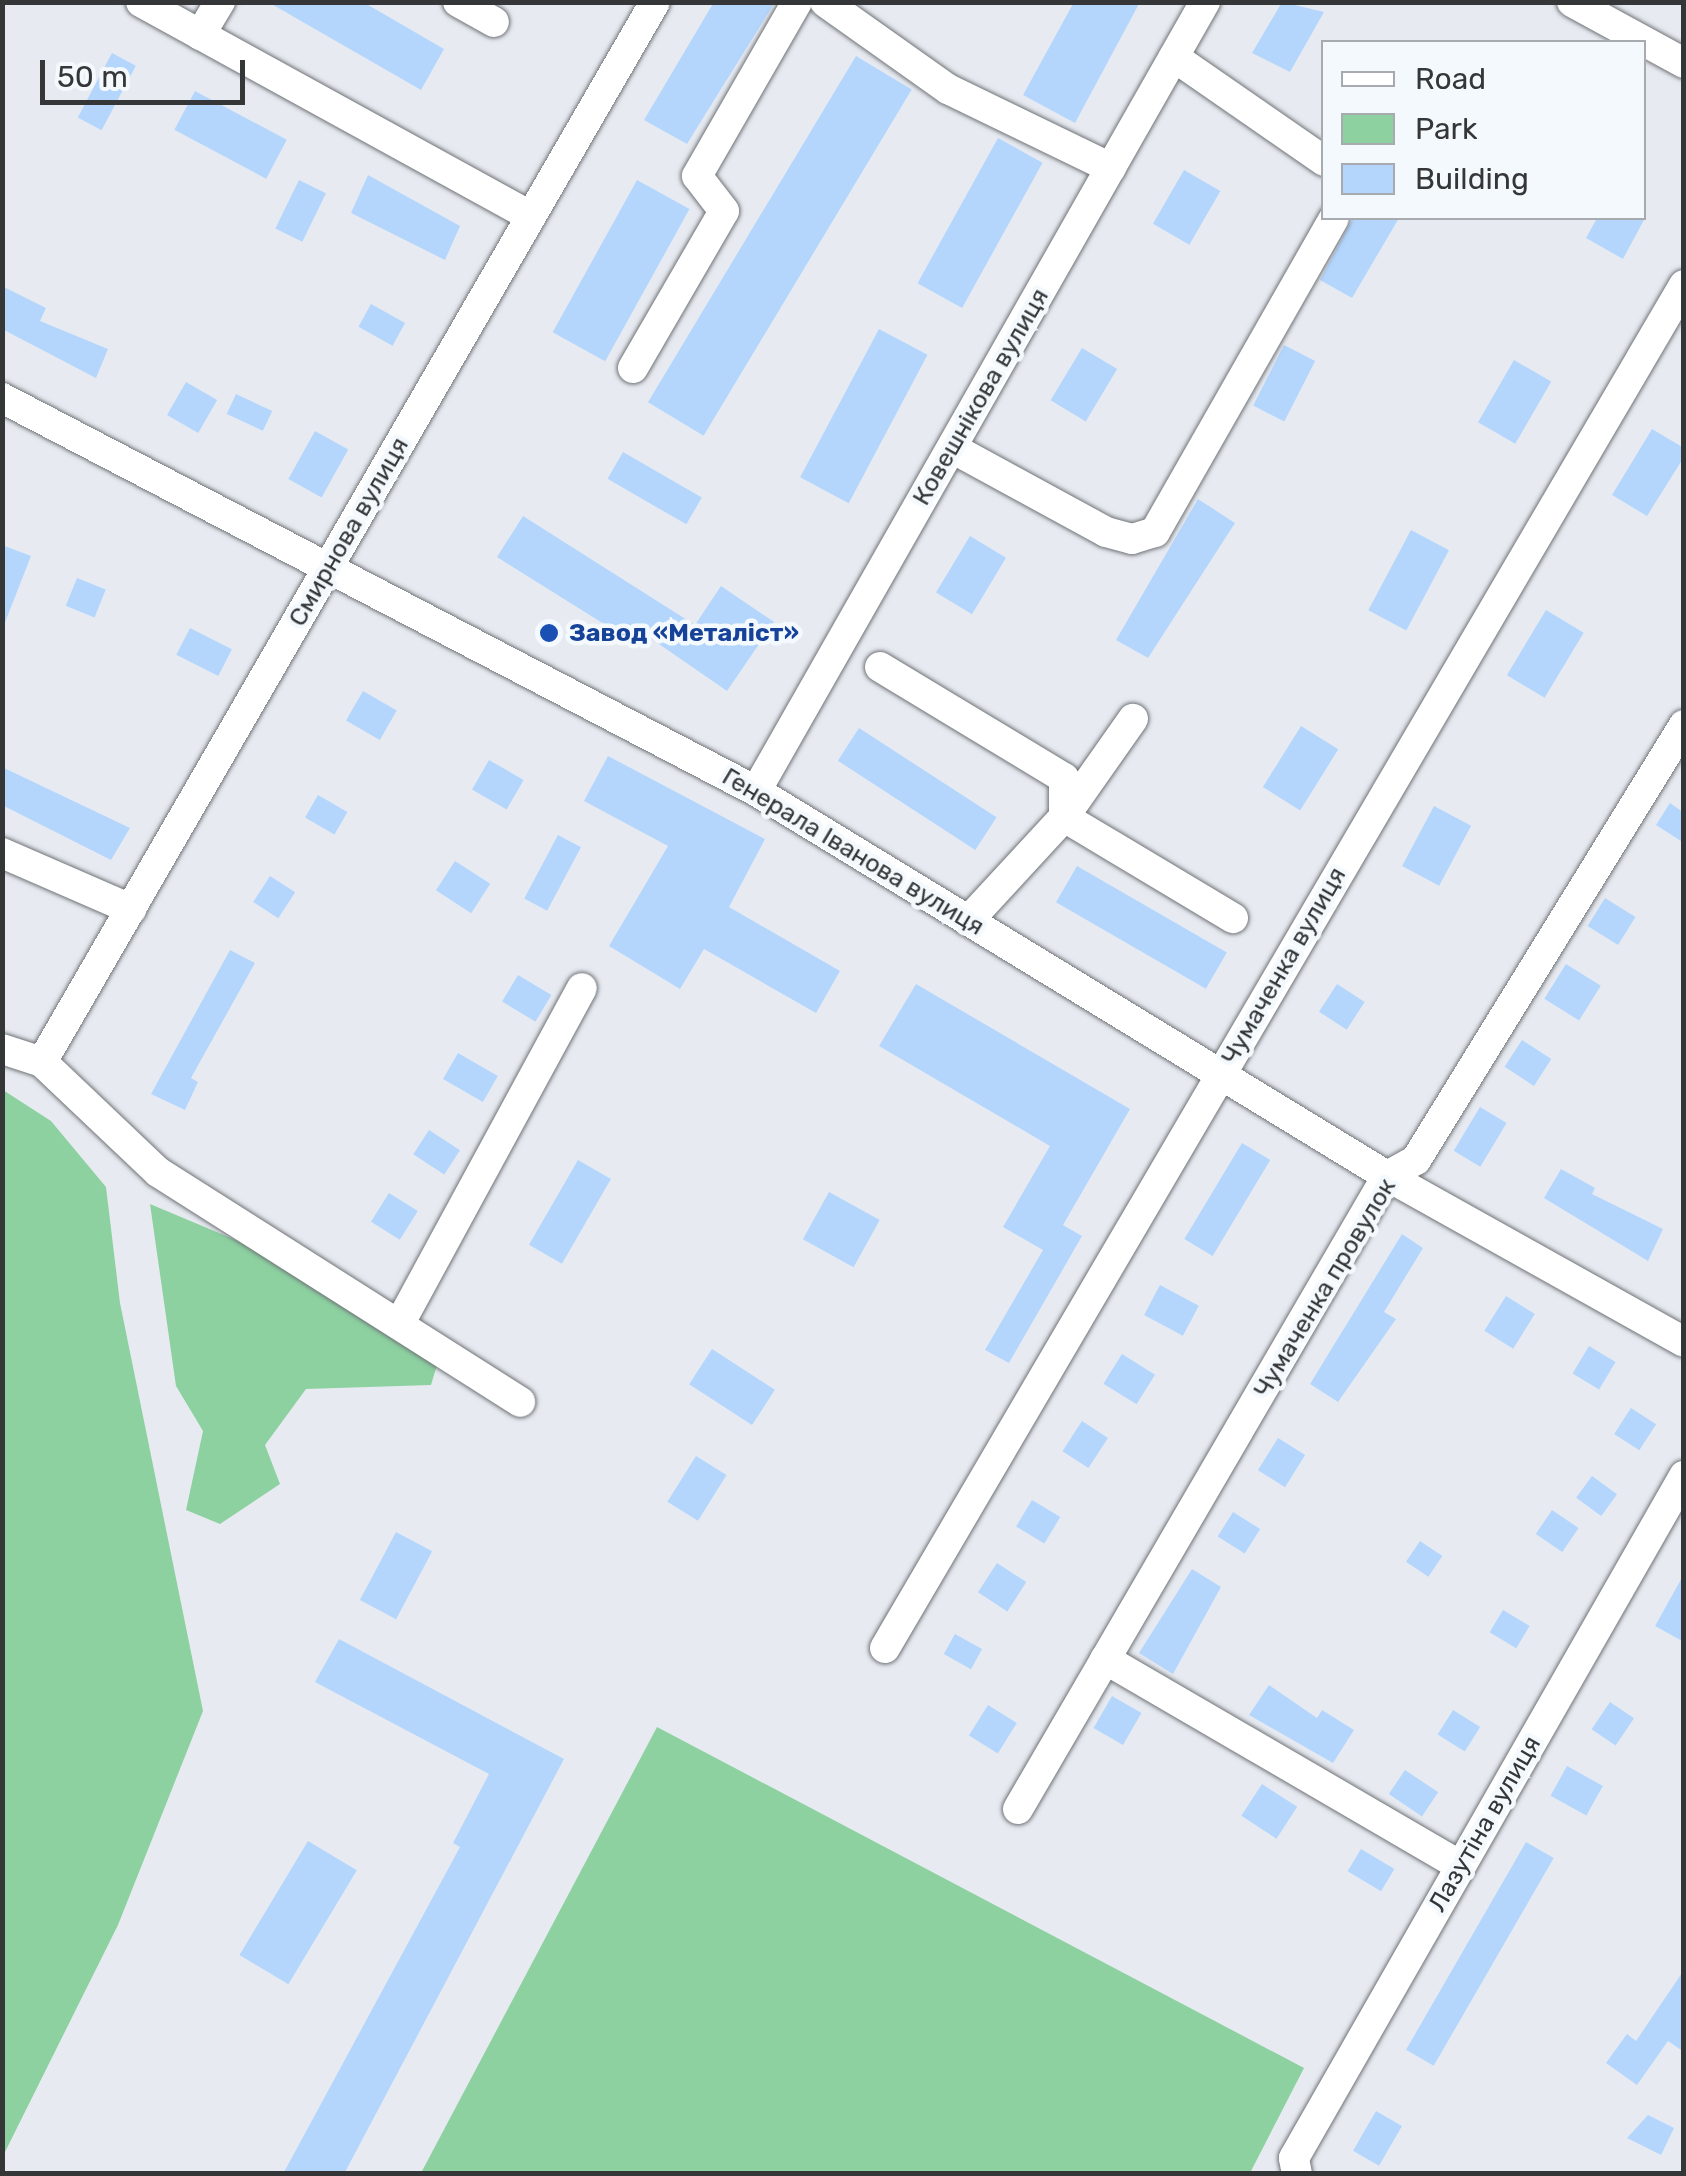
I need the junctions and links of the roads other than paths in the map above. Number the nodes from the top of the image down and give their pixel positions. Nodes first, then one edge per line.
1 (141, 2) edge
2 (220, 2) edge
3 (458, 2) edge
4 (655, 2) edge
5 (796, 2) edge
6 (825, 2) edge
7 (1205, 2) edge
8 (1572, 2) edge
9 (494, 22) dead end
10 (200, 35) junction
11 (1642, 40) edge
12 (1646, 42) edge
13 (1174, 57) junction
14 (1684, 63) edge
15 (1321, 159) edge
16 (1111, 168) junction
17 (531, 216) junction
18 (1333, 220) edge
19 (1684, 285) edge
20 (633, 368) dead end
21 (2, 398) edge
22 (952, 448) junction
23 (330, 566) junction
24 (880, 667) dead end
25 (1134, 719) dead end
26 (1684, 725) edge
27 (756, 791) junction
28 (1064, 817) junction
29 (2, 853) edge
30 (131, 909) junction
31 (1234, 918) dead end
32 (968, 921) junction
33 (582, 988) dead end
34 (2, 1049) edge
35 (42, 1062) junction
36 (1220, 1075) junction
37 (1387, 1176) junction
38 (400, 1323) junction
39 (1684, 1342) edge
40 (520, 1402) dead end
41 (1684, 1476) edge
42 (884, 1648) dead end
43 (1106, 1660) junction
44 (1018, 1809) dead end
45 (1461, 1866) junction
46 (1296, 2166) edge
47 (1321, 2174) edge

1 - 10 street
2 - 10 street
3 - 9 street
4 - 17 street, Смирнова вулиця
5 - 20 street
6 - 16 street
7 - 13 street, Ковешнікова вулиця
8 - 11 street
10 - 17 street
12 - 14 street
13 - 15 street
13 - 16 street, Ковешнікова вулиця
16 - 22 street, Ковешнікова вулиця
17 - 23 street, Смирнова вулиця
18 - 22 street
19 - 36 street, Чумаченка вулиця
21 - 23 street, Генерала Іванова вулиця
22 - 27 street, Ковешнікова вулиця
23 - 27 street, Генерала Іванова вулиця
23 - 30 street, Смирнова вулиця
24 - 28 street
25 - 28 street
26 - 37 street, Чумаченка провулок
27 - 32 street, Генерала Іванова вулиця
28 - 31 street
28 - 32 street
29 - 30 street
30 - 35 street, Смирнова вулиця
32 - 36 street, Генерала Іванова вулиця
33 - 38 street
34 - 35 street
35 - 38 street
36 - 37 street, Генерала Іванова вулиця
36 - 42 street, Чумаченка вулиця
37 - 39 street, Генерала Іванова вулиця
37 - 43 street, Чумаченка провулок
38 - 40 street
41 - 45 street, Лазутіна вулиця
43 - 44 street, Чумаченка провулок
43 - 45 street
45 - 46 street, Лазутіна вулиця
46 - 47 street

